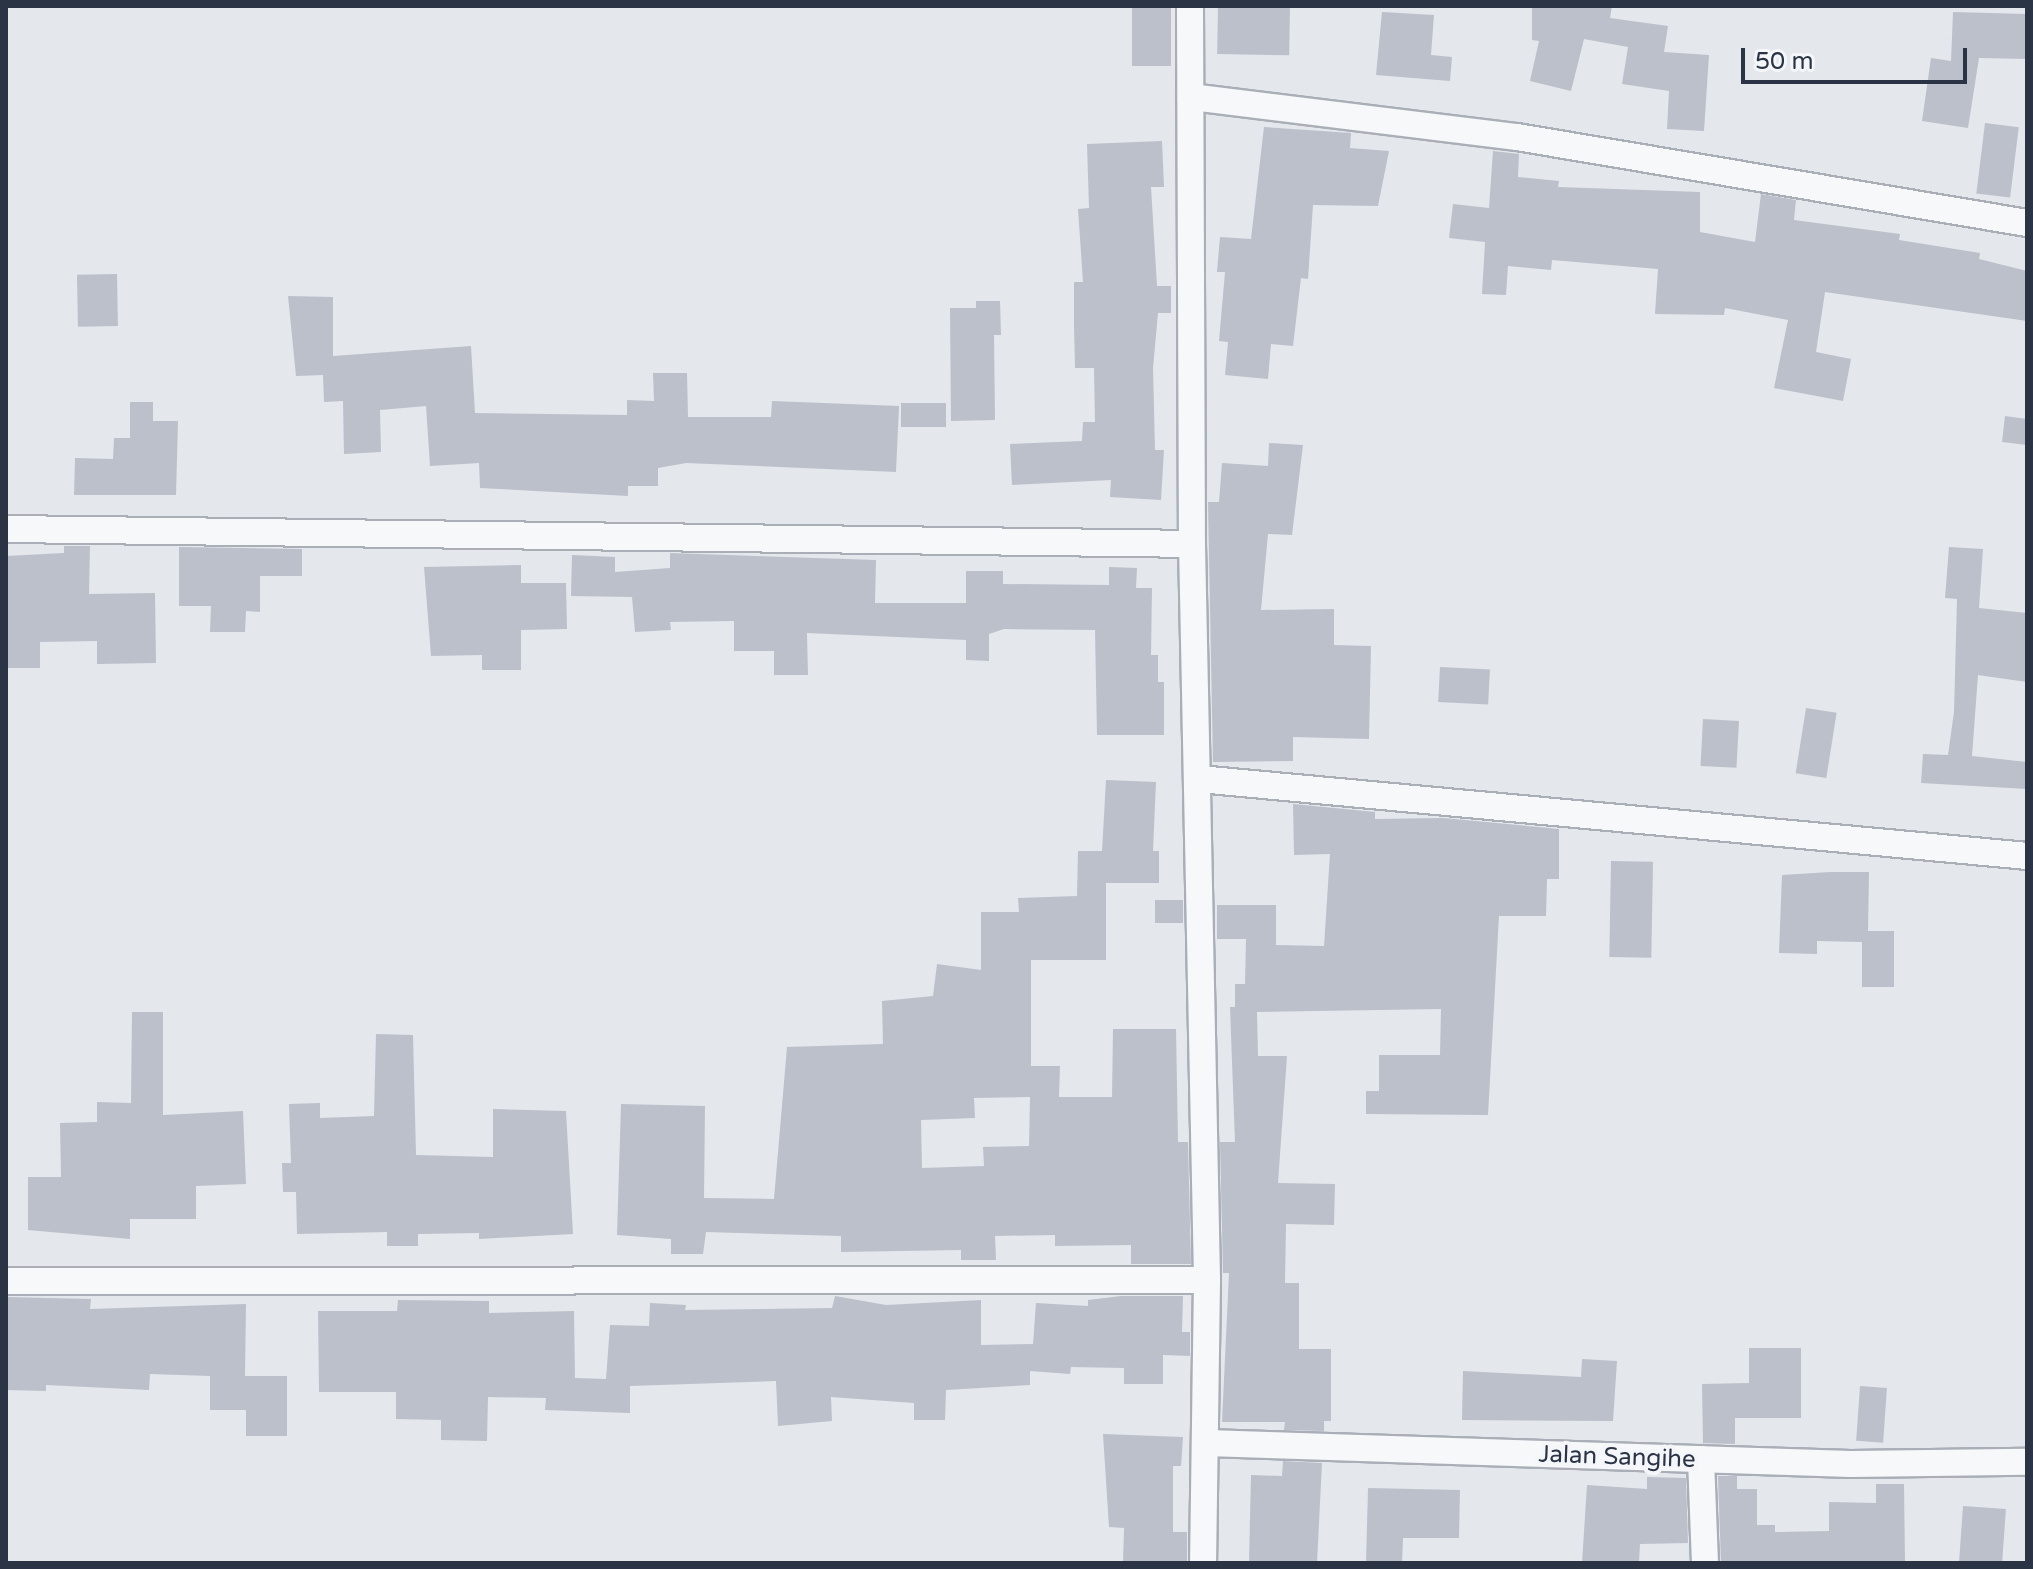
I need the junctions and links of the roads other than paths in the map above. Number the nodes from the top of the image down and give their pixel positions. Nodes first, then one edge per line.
1 (1190, 6) edge
2 (1191, 97) junction
3 (2027, 223) edge
4 (6, 529) edge
5 (1192, 544) junction
6 (1199, 779) junction
7 (2027, 856) edge
8 (1207, 1280) junction
9 (6, 1281) edge
10 (1207, 1443) junction
11 (1701, 1459) junction
12 (2027, 1462) edge
13 (1203, 1563) edge
14 (1705, 1563) edge

1 - 2 street
2 - 3 street
2 - 5 street
4 - 5 street
5 - 6 street
6 - 7 street
6 - 8 street
8 - 9 street
8 - 10 street
10 - 11 street, Jalan Sangihe
10 - 13 street
11 - 12 street, Jalan Sangihe
11 - 14 street

